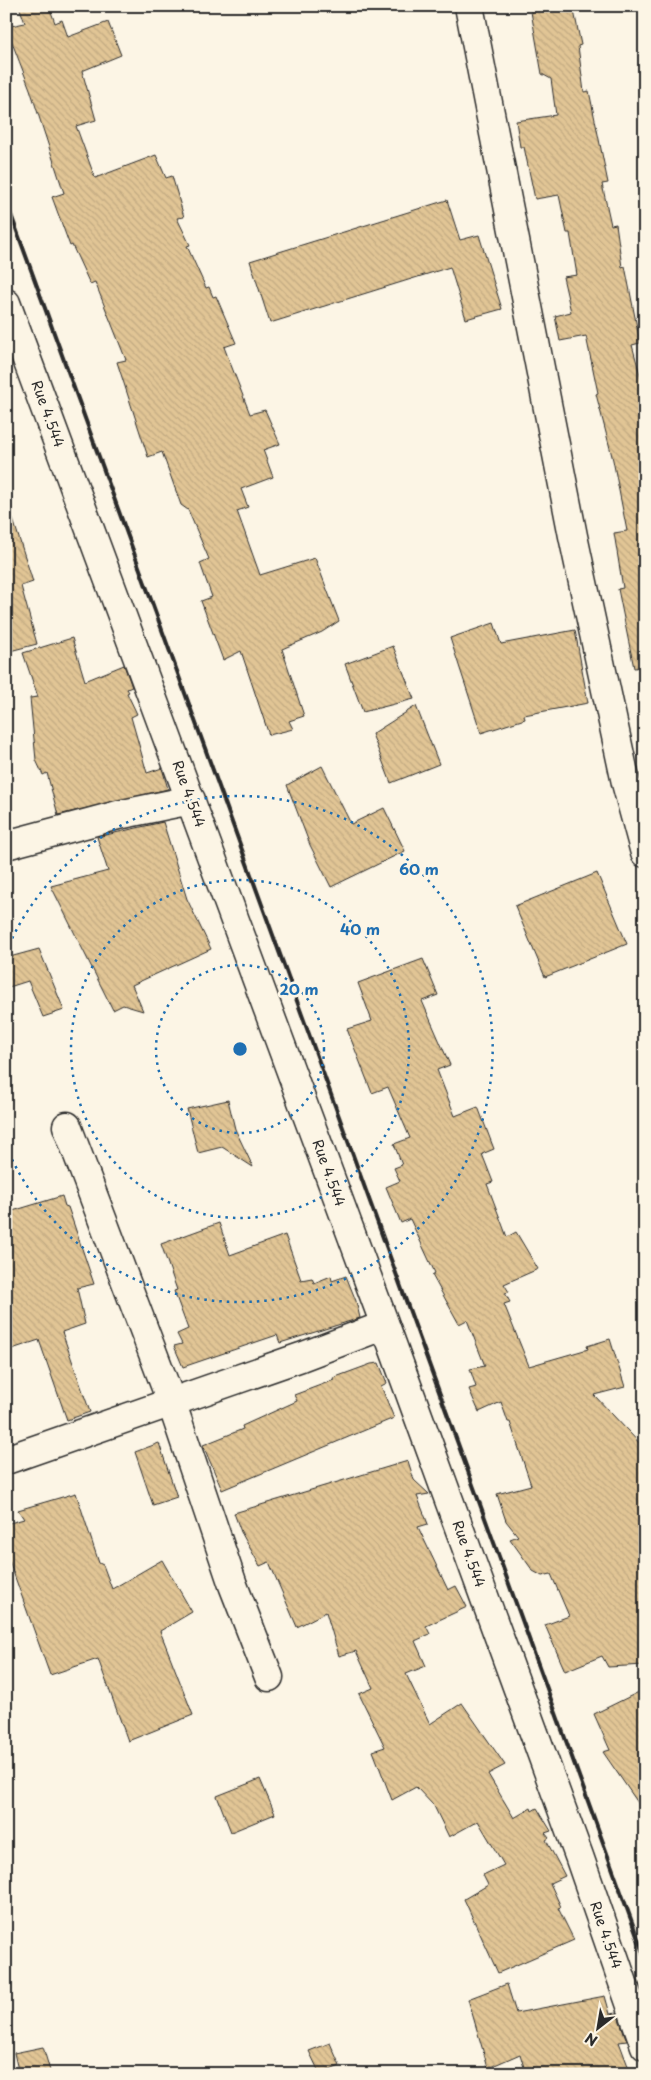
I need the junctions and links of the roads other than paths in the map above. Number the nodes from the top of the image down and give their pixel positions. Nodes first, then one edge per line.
1 (469, 6) edge
2 (6, 303) edge
3 (191, 800) junction
4 (6, 845) edge
5 (645, 853) edge
6 (67, 1126) dead end
7 (385, 1325) junction
8 (171, 1401) junction
9 (6, 1460) edge
10 (270, 1677) dead end
11 (645, 2046) edge

1 - 5 street
2 - 3 street, Rue 4.544
3 - 4 street
3 - 7 street, Rue 4.544
6 - 8 street
7 - 8 street
7 - 11 street, Rue 4.544
8 - 9 street
8 - 10 street

